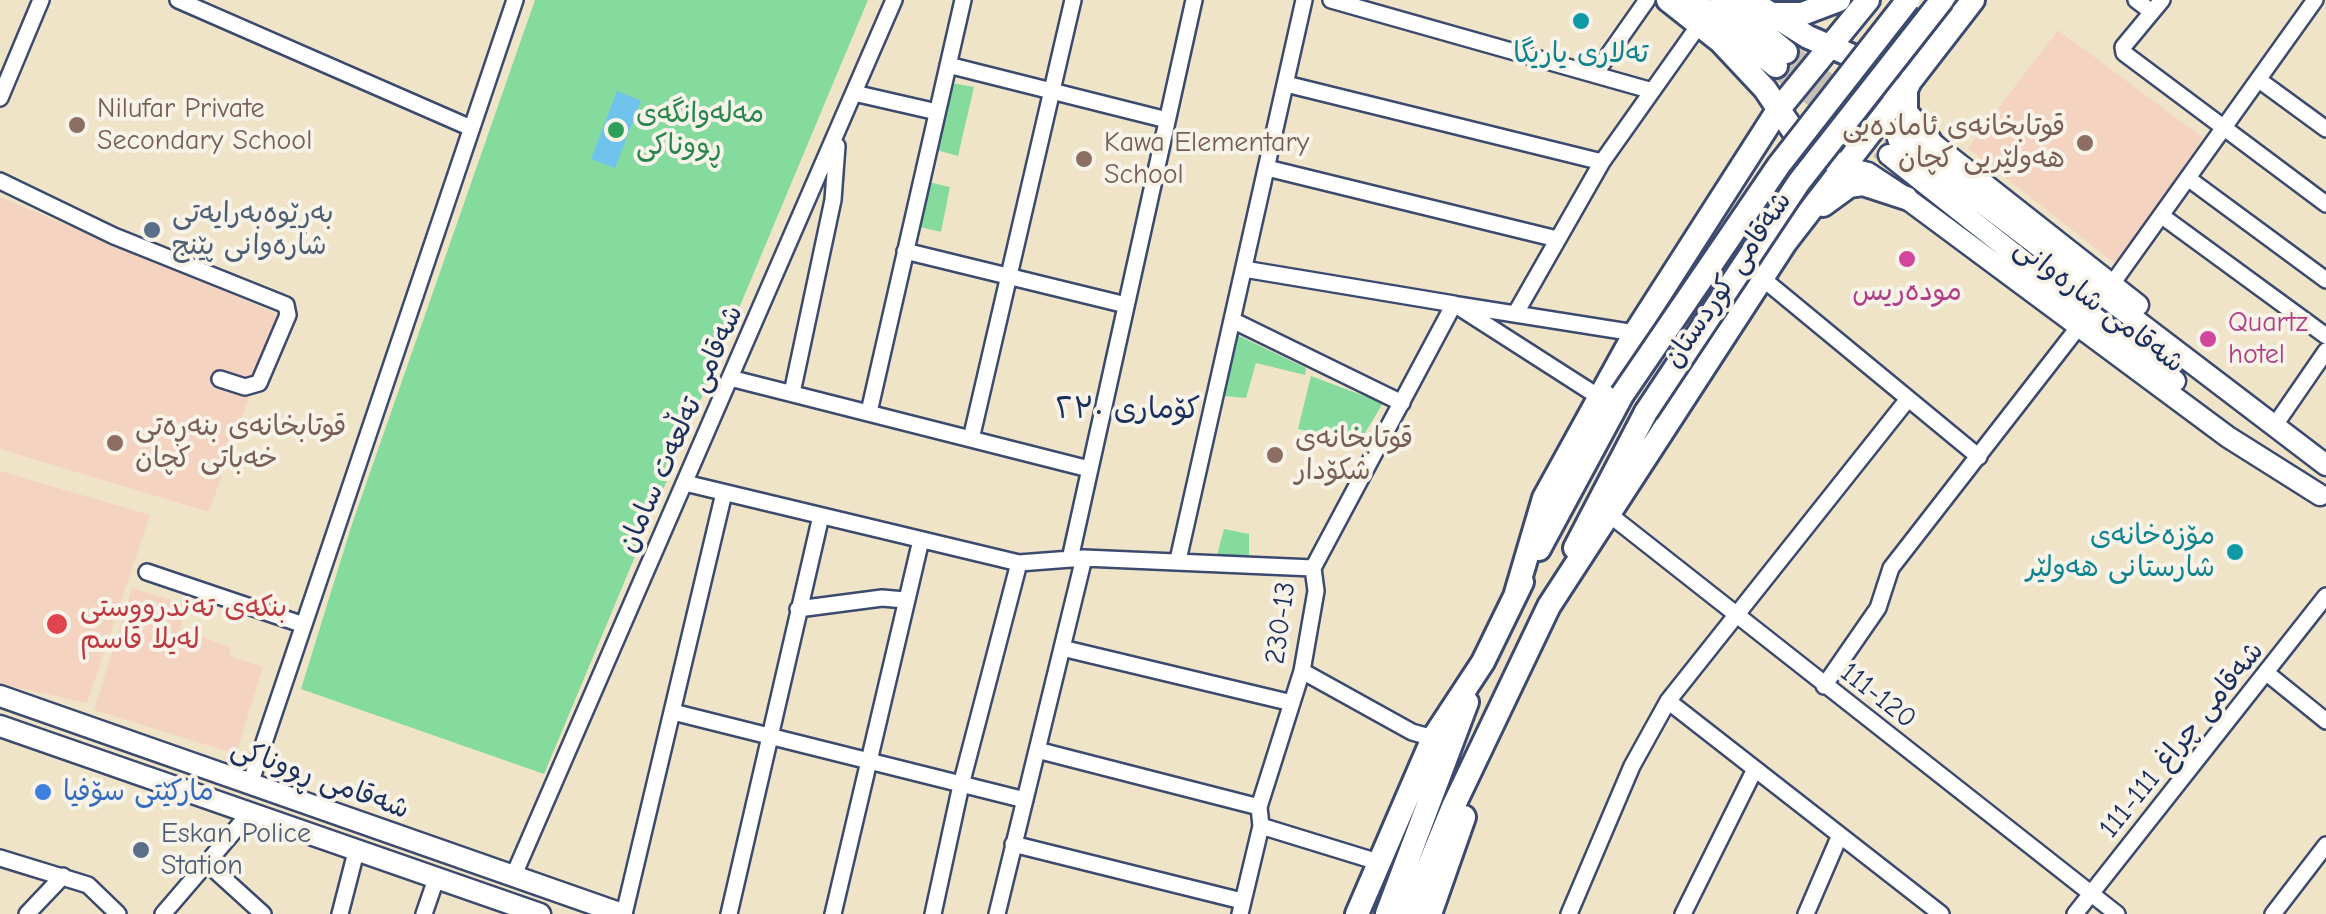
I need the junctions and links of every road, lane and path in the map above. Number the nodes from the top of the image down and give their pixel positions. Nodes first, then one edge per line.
1 (41, 0) edge
2 (178, 0) edge
3 (515, 0) edge
4 (894, 0) edge
5 (963, 0) edge
6 (1073, 0) edge
7 (1194, 0) edge
8 (1304, 0) edge
9 (1331, 0) edge
10 (1647, 0) edge
11 (1668, 0) edge
12 (1693, 0) edge
13 (1722, 0) edge
14 (1838, 0) edge
15 (1868, 0) edge
16 (1908, 0) edge
17 (1942, 0) edge
18 (1973, 0) edge
19 (2136, 0) edge
20 (2315, 0) edge
21 (1757, 6) edge
22 (2157, 6) edge
23 (1699, 25) junction
24 (1720, 42) junction
25 (1830, 44) junction
26 (948, 64) junction
27 (1595, 74) junction
28 (1912, 76) junction
29 (2258, 80) junction
30 (1286, 84) junction
31 (1650, 90) junction
32 (1053, 91) junction
33 (854, 93) junction
34 (0, 98) edge
35 (1896, 98) junction
36 (1778, 110) junction
37 (937, 112) junction
38 (1168, 120) junction
39 (470, 128) junction
40 (2226, 128) junction
41 (2326, 128) edge
42 (838, 133) junction
43 (1930, 141) junction
44 (1602, 162) junction
45 (1843, 167) junction
46 (1267, 168) junction
47 (2188, 179) junction
48 (0, 181) edge
49 (1728, 182) junction
50 (1906, 198) junction
51 (2326, 204) edge
52 (2162, 216) junction
53 (1557, 239) junction
54 (1785, 243) junction
55 (905, 252) junction
56 (1244, 269) junction
57 (1010, 277) junction
58 (1762, 278) junction
59 (2326, 280) edge
60 (2112, 284) junction
61 (1454, 304) junction
62 (1126, 305) junction
63 (1517, 311) junction
64 (1232, 320) junction
65 (2080, 325) junction
66 (1635, 333) junction
67 (2326, 336) edge
68 (2326, 351) edge
69 (730, 378) junction
70 (220, 379) dead end
71 (792, 393) junction
72 (1611, 396) junction
73 (1908, 400) junction
74 (1402, 403) junction
75 (868, 412) junction
76 (2275, 425) junction
77 (971, 439) junction
78 (1979, 457) junction
79 (2326, 464) edge
80 (1089, 470) junction
81 (685, 483) junction
82 (724, 493) junction
83 (2323, 497) edge
84 (1610, 515) junction
85 (821, 516) junction
86 (921, 540) junction
87 (1077, 558) junction
88 (1178, 560) junction
89 (1019, 564) junction
90 (1313, 568) junction
91 (147, 572) dead end
92 (2326, 596) edge
93 (905, 600) junction
94 (1549, 606) junction
95 (798, 609) junction
96 (1735, 618) junction
97 (300, 624) junction
98 (1062, 648) junction
99 (1483, 662) junction
100 (1302, 671) junction
101 (2268, 674) junction
102 (1824, 686) junction
103 (0, 696) edge
104 (1668, 701) junction
105 (1292, 703) junction
106 (673, 712) junction
107 (1498, 719) junction
108 (2326, 721) edge
109 (82, 722) junction
110 (0, 726) edge
111 (770, 736) junction
112 (1433, 738) junction
113 (72, 750) junction
114 (1037, 750) junction
115 (867, 761) junction
116 (1755, 769) junction
117 (250, 784) junction
118 (961, 784) junction
119 (1025, 800) junction
120 (1259, 806) junction
121 (248, 815) junction
122 (1261, 826) junction
123 (1840, 836) junction
124 (1013, 844) junction
125 (2326, 845) edge
126 (356, 852) junction
127 (0, 858) edge
128 (1378, 862) junction
129 (208, 864) junction
130 (63, 876) junction
131 (513, 877) junction
132 (436, 879) junction
133 (2090, 894) junction
134 (501, 908) edge
135 (1241, 908) edge
136 (595, 910) edge
137 (1932, 911) edge
138 (27, 914) edge
139 (118, 914) edge
140 (163, 914) edge
141 (263, 914) edge
142 (340, 914) edge
143 (424, 914) edge
144 (540, 914) edge
145 (623, 914) edge
146 (729, 914) edge
147 (833, 914) edge
148 (934, 914) edge
149 (997, 914) edge
150 (1357, 914) edge
151 (1387, 914) edge
152 (1409, 914) edge
153 (1430, 914) edge
154 (1570, 914) edge
155 (1683, 914) edge
156 (1806, 914) edge
157 (2075, 914) edge
158 (2117, 914) edge
159 (2273, 914) edge

1 - 34 street
2 - 39 street
3 - 39 street
4 - 33 street, شەقامی تەڵعەت سامان
5 - 26 street
6 - 32 street
7 - 38 street
8 - 30 street
9 - 27 street
10 - 27 street
11 - 23 highway
12 - 13 highway
14 - 21 highway
15 - 25 highway, شەقامی کوردستان
16 - 72 highway, شەقامی کوردستان, bridge
17 - 94 highway, شەقامی کوردستان, bridge
18 - 28 highway, شەقامی کوردستان
19 - 22 street
20 - 29 street
21 - 25 highway
22 - 40 street
23 - 24 highway
23 - 31 street
24 - 36 highway
24 - 49 highway
25 - 35 highway
25 - 36 highway, شەقامی کوردستان
26 - 32 street
26 - 37 street
27 - 31 street
28 - 35 highway, شەقامی کوردستان
28 - 43 highway
29 - 40 street
29 - 41 street
30 - 44 street
30 - 46 street
31 - 44 street
32 - 38 street
32 - 57 street
33 - 37 street
33 - 42 street, شەقامی تەڵعەت سامان
35 - 43 main road, شەقامی شارەوانی
35 - 45 highway, شەقامی کوردستان
36 - 45 highway
36 - 49 highway, شەقامی کوردستان
37 - 55 street
38 - 62 street
39 - 97 street
40 - 47 street
40 - 51 street
42 - 69 street, شەقامی تەڵعەت سامان
42 - 71 street
43 - 60 main road, شەقامی شارەوانی
44 - 53 street
45 - 50 main road, شەقامی شارەوانی
45 - 54 highway, شەقامی کوردستان
46 - 53 street
46 - 56 street
47 - 52 street
47 - 59 street
48 - 70 street
49 - 66 highway, شەقامی کوردستان
50 - 54 highway
50 - 65 main road, شەقامی شارەوانی
52 - 60 street
52 - 67 street
53 - 63 street
54 - 58 highway, شەقامی کوردستان
55 - 57 street
55 - 75 street
56 - 61 street
56 - 64 street
57 - 62 street
57 - 77 street
58 - 73 street
58 - 84 highway, شەقامی کوردستان
60 - 76 main road, شەقامی شارەوانی
61 - 63 street
61 - 72 street
61 - 74 street, 230-13
62 - 80 street
63 - 66 street
64 - 74 street
64 - 88 street
65 - 78 street
65 - 83 main road, شەقامی شارەوانی
66 - 72 highway, شەقامی کوردستان
68 - 76 street
69 - 71 street
69 - 81 street, شەقامی تەڵعەت سامان
71 - 75 street
72 - 99 highway, شەقامی کوردستان
73 - 78 street
73 - 96 street
74 - 90 street, 230-13
75 - 77 street
76 - 79 main road, شەقامی شارەوانی
76 - 83 main road, شەقامی شارەوانی
77 - 80 street
78 - 102 street
80 - 87 street
81 - 82 street
81 - 131 street, شەقامی تەڵعەت سامان
82 - 85 street
82 - 106 street
84 - 94 highway, شەقامی کوردستان
84 - 96 street, 111-120
85 - 86 street
85 - 95 street
86 - 89 street
86 - 93 street
87 - 88 street
87 - 89 street
87 - 98 street
88 - 90 street
89 - 118 street
90 - 100 street, 230-13
91 - 97 street
92 - 101 street, شەقامی چراغ 111-111
93 - 95 street
93 - 115 street
94 - 107 highway, شەقامی کوردستان
95 - 111 street
96 - 102 street, 111-120
96 - 104 street
97 - 117 street
98 - 105 street
98 - 114 street
99 - 112 highway, شەقامی کوردستان
99 - 151 highway, شەقامی کوردستان
100 - 105 street, 230-13
100 - 112 street
101 - 108 street
101 - 133 street, شەقامی چراغ 111-111
102 - 133 street, 111-120
103 - 109 main road, شەقامی ڕووناکی
104 - 116 street
104 - 154 street
105 - 120 street, 230-13
106 - 111 street
106 - 145 street
107 - 152 highway, شەقامی کوردستان
107 - 153 highway, شەقامی کوردستان
109 - 113 main road
109 - 117 main road, شەقامی ڕووناکی
110 - 113 main road, شەقامی ڕووناکی
111 - 115 street
111 - 146 street
112 - 128 highway, شەقامی کوردستان
113 - 121 main road, شەقامی ڕووناکی
114 - 119 street
114 - 120 street
115 - 118 street
115 - 147 street
116 - 123 street
116 - 155 street
117 - 131 main road, شەقامی ڕووناکی
118 - 119 street
118 - 148 street
119 - 124 street
120 - 122 street, 230-13
121 - 126 main road, شەقامی ڕووناکی
121 - 129 street
122 - 128 street
122 - 135 street, 230-13
123 - 137 street
123 - 156 street
124 - 135 street
124 - 149 street
125 - 159 street
126 - 132 main road, شەقامی ڕووناکی
126 - 142 street
127 - 130 street
128 - 150 highway, شەقامی کوردستان
129 - 140 street
129 - 141 street
130 - 138 street
130 - 139 street
131 - 136 main road, شەقامی ڕووناکی
132 - 134 main road, شەقامی ڕووناکی
132 - 143 street
133 - 157 street, شەقامی چراغ 111-111
133 - 158 street, 111-120
134 - 144 main road, شەقامی ڕووناکی
136 - 145 main road, شەقامی ڕووناکی

